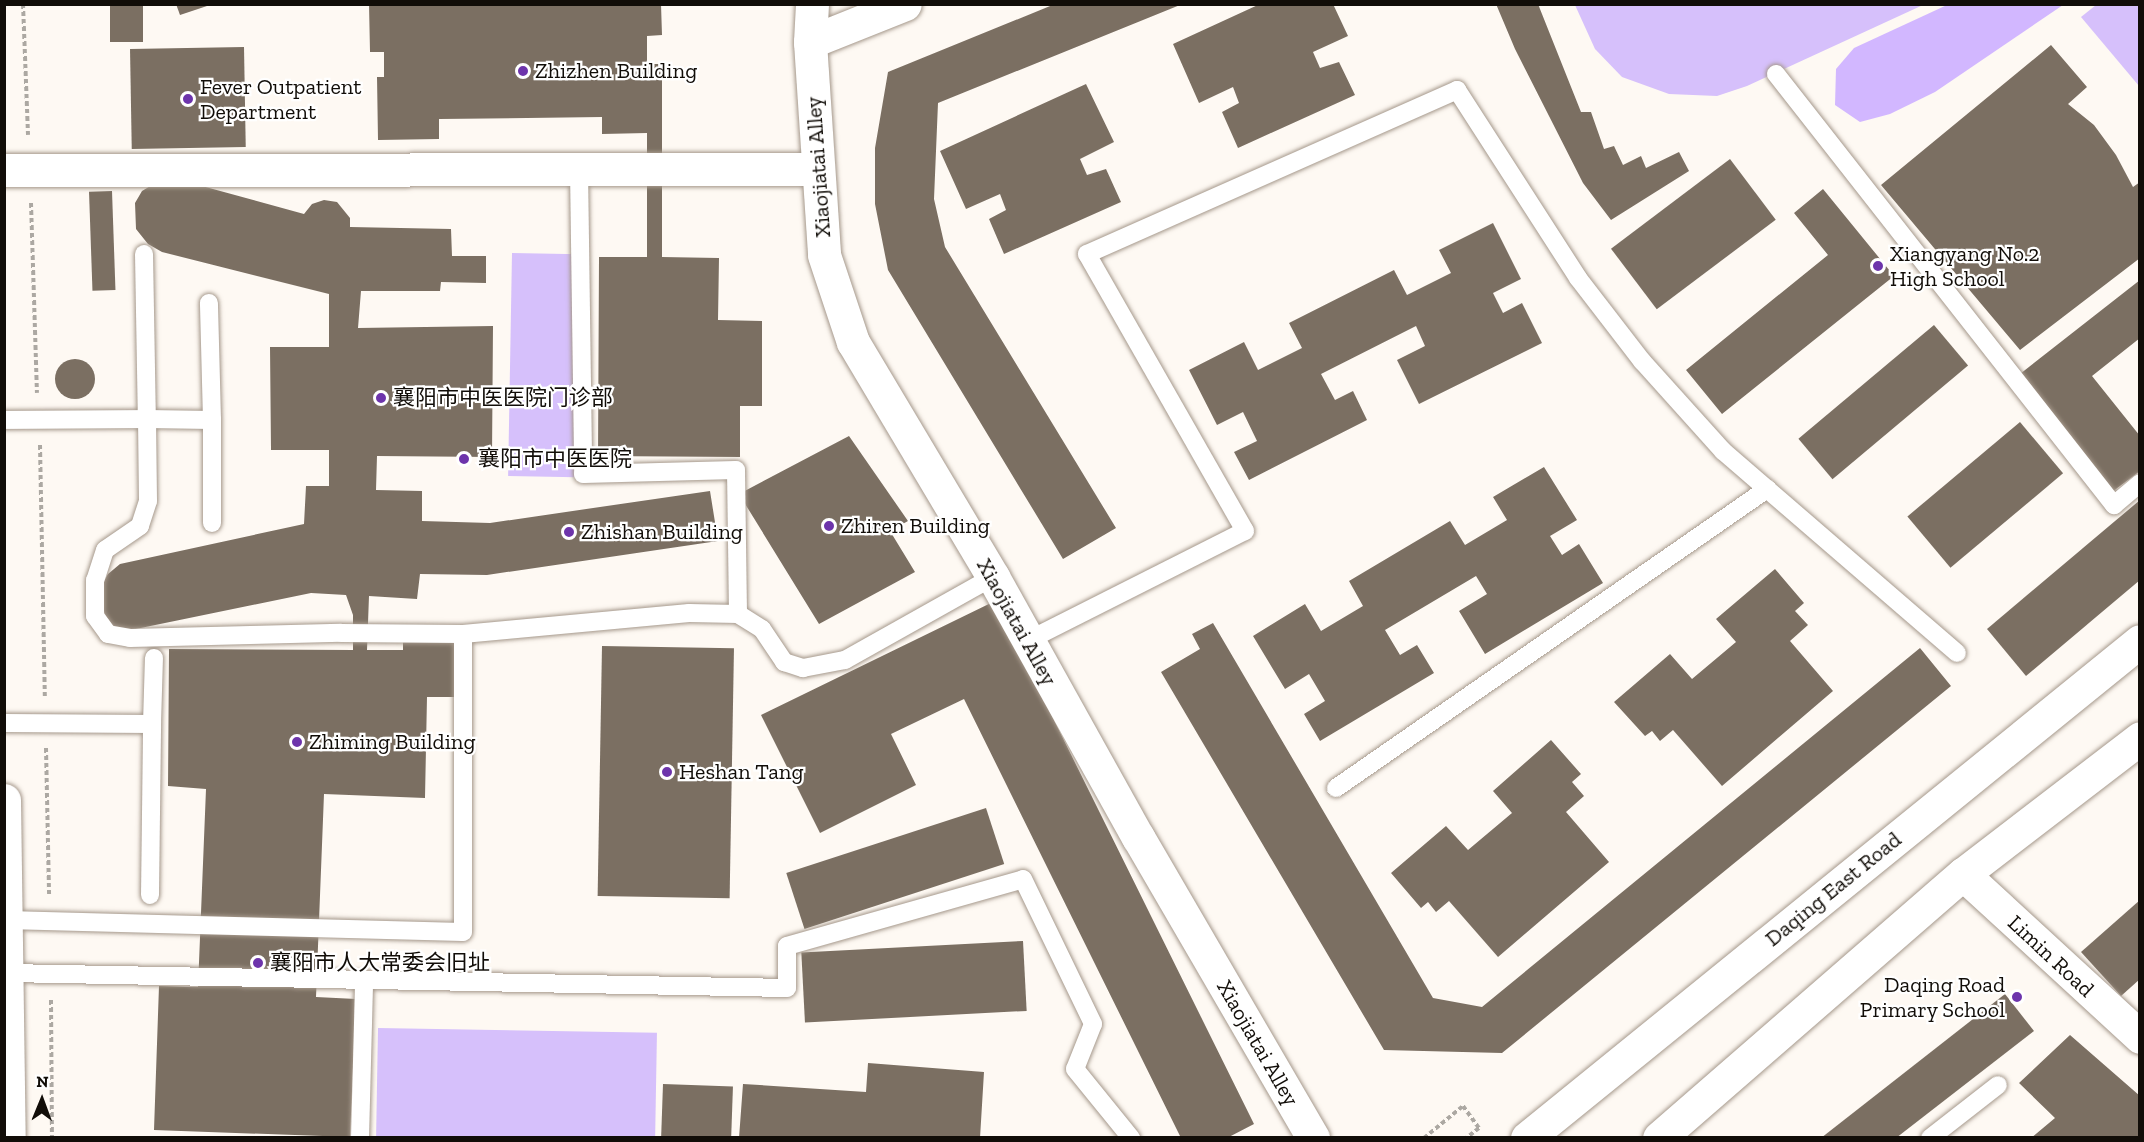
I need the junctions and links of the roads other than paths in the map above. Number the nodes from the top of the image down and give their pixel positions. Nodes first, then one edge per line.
1 (812, 4) edge
2 (905, 4) edge
3 (810, 42) junction
4 (1776, 74) dead end
5 (579, 169) junction
6 (818, 169) junction
7 (17, 170) edge
8 (144, 254) dead end
9 (209, 303) dead end
10 (147, 419) junction
11 (4, 420) edge
12 (212, 420) junction
13 (2139, 483) edge
14 (1767, 489) junction
15 (213, 523) dead end
16 (993, 577) junction
17 (738, 614) junction
18 (464, 634) junction
19 (1027, 641) junction
20 (2139, 641) edge
21 (1957, 653) dead end
22 (153, 658) dead end
23 (4, 723) edge
24 (152, 724) junction
25 (2139, 738) edge
26 (1336, 788) dead end
27 (4, 800) edge
28 (1963, 874) junction
29 (150, 895) dead end
30 (6, 920) junction
31 (7, 973) junction
32 (363, 980) junction
33 (2139, 1037) edge
34 (1998, 1085) dead end
35 (1121, 1134) edge
36 (9, 1137) edge
37 (360, 1137) edge
38 (1313, 1137) edge
39 (1527, 1137) edge
40 (1659, 1137) edge
41 (1930, 1137) edge

1 - 3 street, Xiaojiatai Alley
2 - 3 street
3 - 6 street, Xiaojiatai Alley
4 - 13 lane
5 - 6 street
5 - 7 street
5 - 17 lane
6 - 16 street, Xiaojiatai Alley
8 - 10 lane
9 - 12 lane
10 - 11 lane
10 - 12 lane
10 - 18 lane
12 - 15 lane
14 - 19 lane
14 - 21 lane
14 - 26 lane
16 - 17 lane
16 - 19 street, Xiaojiatai Alley
17 - 18 lane
18 - 30 lane
19 - 38 street, Xiaojiatai Alley
20 - 39 street, Daqing East Road
22 - 24 lane
23 - 24 lane
24 - 29 lane
25 - 28 street
27 - 30 street
28 - 33 street, Limin Road
28 - 40 street
30 - 31 street
31 - 32 lane
31 - 36 street
32 - 35 lane
32 - 37 lane
34 - 41 lane

